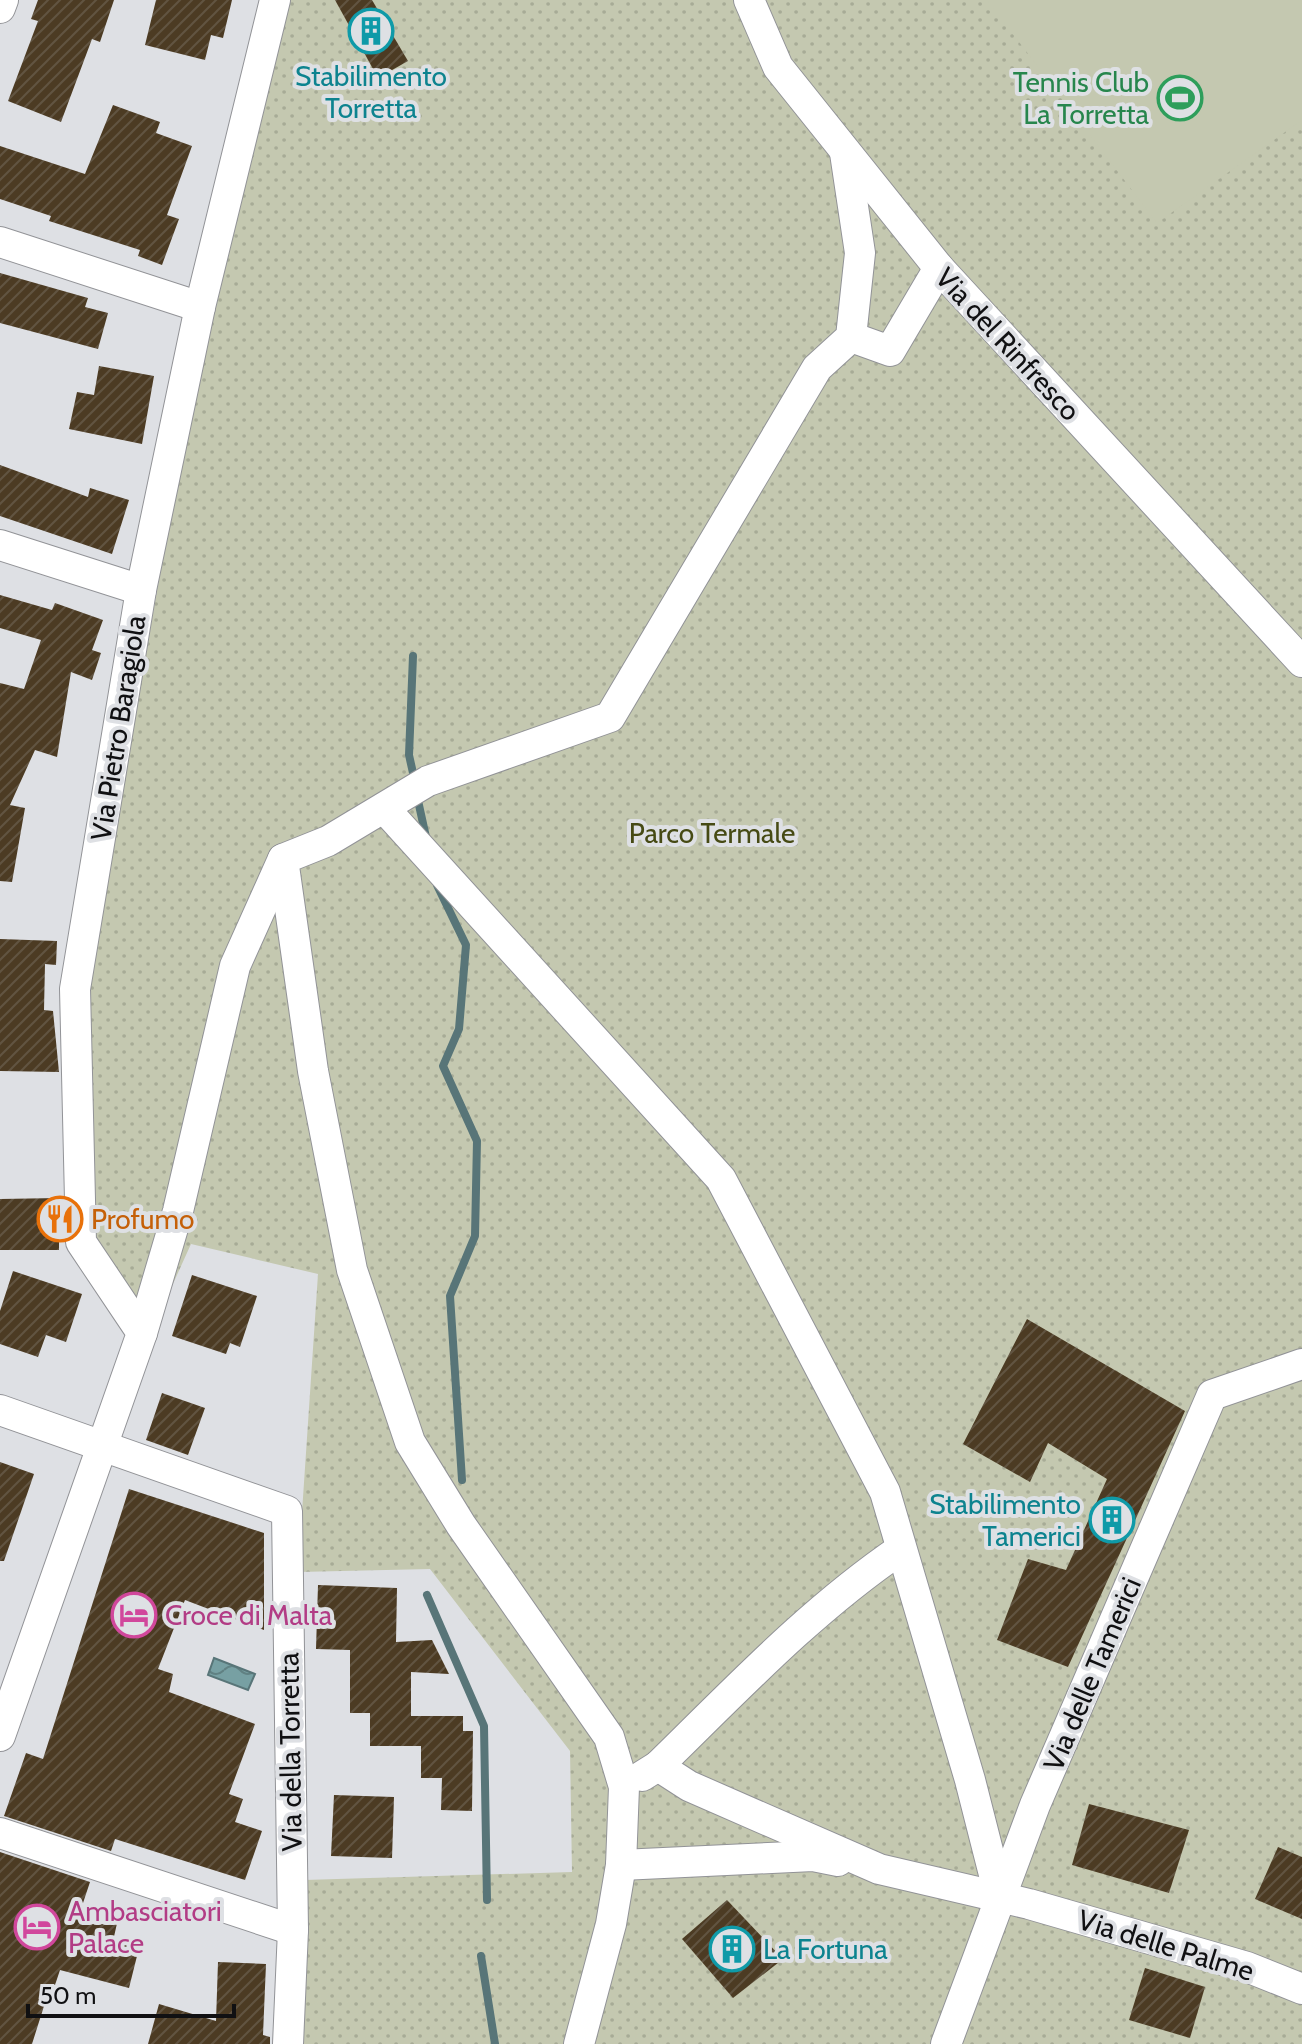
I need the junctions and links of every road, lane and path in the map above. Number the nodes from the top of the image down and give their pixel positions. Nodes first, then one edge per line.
1 (3, 0) edge
2 (275, 0) edge
3 (749, 0) edge
4 (0, 8) edge
5 (845, 153) junction
6 (0, 242) edge
7 (946, 276) junction
8 (200, 307) junction
9 (851, 337) junction
10 (0, 545) edge
11 (141, 590) junction
12 (1302, 662) edge
13 (384, 808) junction
14 (283, 859) junction
15 (142, 1333) junction
16 (1302, 1364) edge
17 (0, 1410) edge
18 (103, 1445) junction
19 (901, 1549) junction
20 (0, 1736) edge
21 (658, 1766) junction
22 (624, 1787) junction
23 (0, 1833) edge
24 (621, 1865) junction
25 (879, 1869) junction
26 (1014, 1901) junction
27 (293, 1930) junction
28 (1302, 1989) edge
29 (288, 2044) edge
30 (579, 2044) edge
31 (946, 2044) edge

1 - 4 street
2 - 8 street, Via Pietro Baragiola
3 - 5 street, Via del Rinfresco
5 - 7 street, Via del Rinfresco
5 - 9 street
6 - 8 street
7 - 9 street
7 - 12 street, Via del Rinfresco
8 - 11 street, Via Pietro Baragiola
9 - 13 street
10 - 11 street
11 - 15 street, Via Pietro Baragiola
13 - 14 street
13 - 19 street
14 - 15 street
14 - 22 street
15 - 18 street
16 - 26 street, Via delle Tamerici
17 - 18 street
18 - 20 street
18 - 27 street, Via della Torretta
19 - 21 street
19 - 26 street
21 - 22 street
21 - 25 street
22 - 24 street
23 - 27 street
24 - 25 street
24 - 30 street
25 - 26 street, Via delle Palme
26 - 28 street, Via delle Palme
26 - 31 street, Via delle Tamerici
27 - 29 street, Via della Torretta

